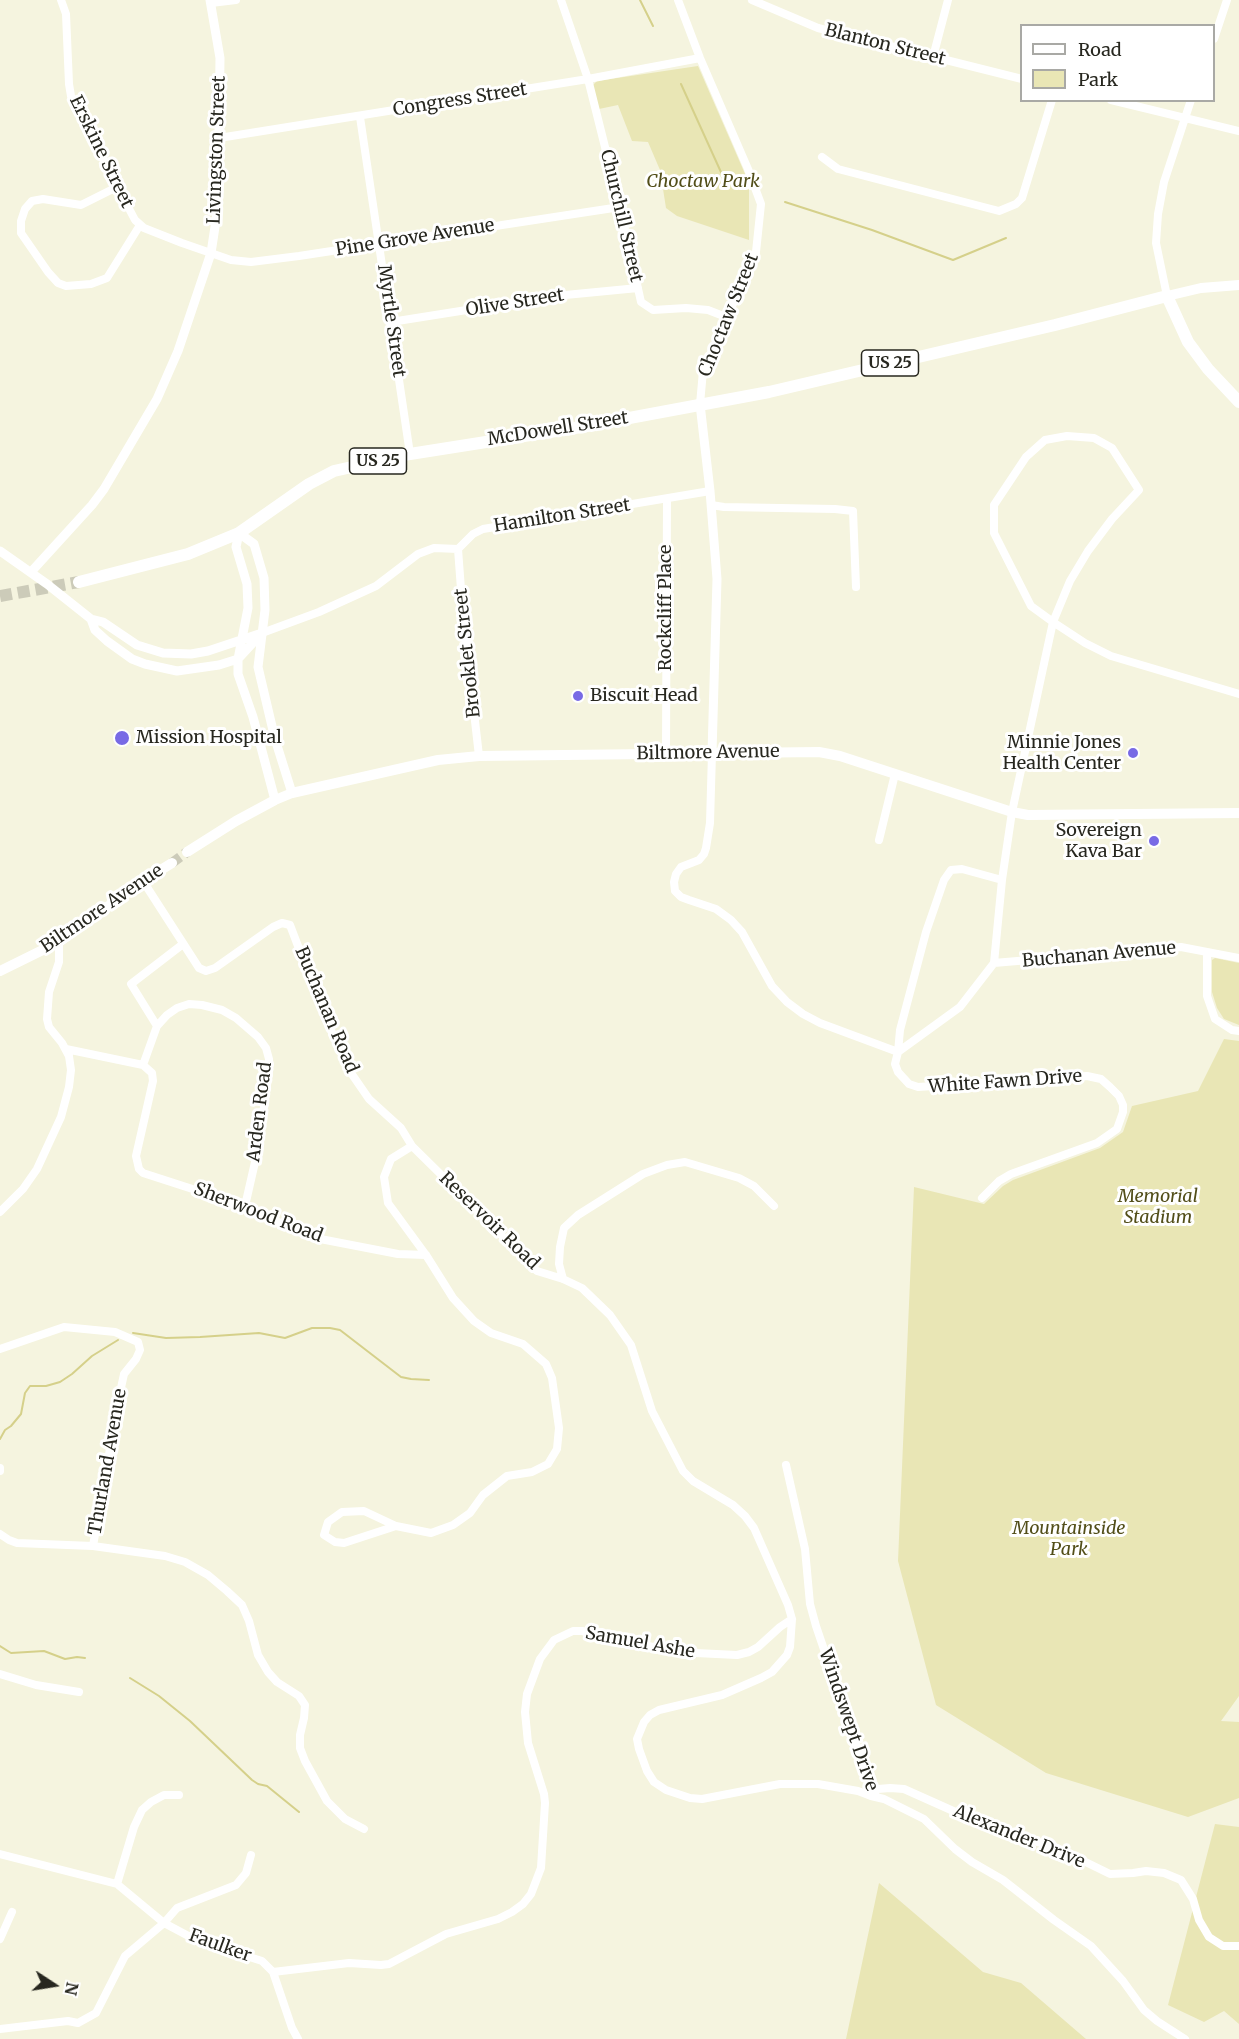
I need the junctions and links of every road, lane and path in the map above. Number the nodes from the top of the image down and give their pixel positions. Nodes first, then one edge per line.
1 (60, 0) edge
2 (236, 0) edge
3 (561, 0) edge
4 (678, 0) edge
5 (752, 0) edge
6 (948, 0) edge
7 (1227, 0) edge
8 (211, 2) edge
9 (1215, 36) edge
10 (933, 57) junction
11 (700, 58) junction
12 (588, 79) junction
13 (1020, 79) edge
14 (1051, 102) edge
15 (1119, 102) edge
16 (1190, 102) edge
17 (360, 117) junction
18 (1184, 118) junction
19 (1239, 131) edge
20 (219, 138) junction
21 (822, 157) dead end
22 (117, 187) junction
23 (620, 207) junction
24 (140, 225) junction
25 (379, 243) junction
26 (211, 253) junction
27 (1239, 285) edge
28 (638, 288) junction
29 (1167, 296) junction
30 (726, 317) junction
31 (391, 322) junction
32 (1239, 402) edge
33 (700, 404) junction
34 (410, 454) junction
35 (710, 491) junction
36 (667, 500) junction
37 (711, 505) junction
38 (239, 533) junction
39 (458, 549) junction
40 (0, 551) edge
41 (31, 572) junction
42 (79, 582) tunnel mouth
43 (856, 587) dead end
44 (91, 619) junction
45 (1053, 622) junction
46 (262, 633) junction
47 (242, 639) junction
48 (238, 659) junction
49 (1239, 694) edge
50 (666, 753) junction
51 (712, 753) junction
52 (479, 756) junction
53 (895, 774) junction
54 (292, 793) junction
55 (275, 800) junction
56 (1012, 812) junction
57 (1239, 813) edge
58 (879, 840) dead end
59 (187, 852) tunnel mouth
60 (172, 862) tunnel mouth
61 (143, 880) junction
62 (1002, 880) junction
63 (59, 942) junction
64 (183, 944) junction
65 (1207, 952) junction
66 (1239, 958) edge
67 (994, 963) junction
68 (0, 971) edge
69 (157, 1026) junction
70 (1239, 1031) edge
71 (66, 1049) junction
72 (897, 1052) junction
73 (143, 1065) junction
74 (412, 1146) junction
75 (982, 1198) dead end
76 (245, 1206) junction
77 (774, 1206) dead end
78 (0, 1212) edge
79 (426, 1255) junction
80 (563, 1279) junction
81 (0, 1349) edge
82 (786, 1465) dead end
83 (396, 1526) junction
84 (0, 1534) edge
85 (93, 1546) junction
86 (792, 1619) junction
87 (0, 1674) edge
88 (80, 1692) dead end
89 (179, 1795) dead end
90 (871, 1796) junction
91 (364, 1829) dead end
92 (0, 1854) edge
93 (251, 1855) dead end
94 (117, 1884) junction
95 (12, 1912) dead end
96 (164, 1923) junction
97 (0, 1939) edge
98 (1239, 1946) edge
99 (273, 1972) junction
100 (0, 2029) edge
101 (298, 2039) edge
102 (1185, 2039) edge

1 - 22 street, Erskine Street
2 - 8 street
3 - 12 street, Churchill Street
4 - 11 street, Choctaw Street
5 - 10 street, Blanton Street
6 - 10 street
7 - 9 street
8 - 20 street, Livingston Street
10 - 13 street, Blanton Street
11 - 12 street, Congress Street
11 - 30 street, Choctaw Street
12 - 17 street, Congress Street
12 - 23 street, Churchill Street
14 - 21 street
15 - 18 street
16 - 18 street
17 - 20 street, Congress Street
17 - 25 street, Myrtle Street
18 - 19 street
18 - 29 street
20 - 26 street, Livingston Street
22 - 24 street, Erskine Street
22 - 24 street
23 - 25 street, Pine Grove Avenue
23 - 28 street, Churchill Street
24 - 26 street, Erskine Street
25 - 26 street, Pine Grove Avenue
25 - 31 street, Myrtle Street
26 - 41 street, Livingston Street
27 - 29 main road
28 - 30 street, Churchill Street
28 - 31 street, Olive Street
29 - 32 main road
29 - 33 main road, McDowell Street / US 25
30 - 33 street, Choctaw Street
31 - 34 street, Myrtle Street
33 - 34 main road, McDowell Street / US 25
33 - 35 street, Choctaw Street
34 - 38 main road, McDowell Street / US 25
35 - 36 street, Hamilton Street
35 - 37 street, Choctaw Street
36 - 39 street, Hamilton Street
36 - 50 street, Rockcliff Place
37 - 43 street
37 - 51 street, Choctaw Street
38 - 42 main road, McDowell Street / US 25
38 - 46 street
38 - 47 street
39 - 46 street
39 - 52 street, Brooklet Street
40 - 41 street
41 - 44 street
44 - 47 street
44 - 48 street
45 - 45 street
45 - 49 street
45 - 56 street
46 - 47 street
46 - 48 street
46 - 54 street
47 - 48 street
48 - 55 street
50 - 51 main road, Biltmore Avenue
50 - 52 main road, Biltmore Avenue
51 - 53 main road, Biltmore Avenue
51 - 72 street
52 - 54 main road, Biltmore Avenue
53 - 56 main road, Biltmore Avenue
53 - 58 street
54 - 55 main road, Biltmore Avenue
55 - 59 main road, Biltmore Avenue
56 - 57 main road, Biltmore Avenue
56 - 62 street
60 - 61 main road, Biltmore Avenue
61 - 63 main road, Biltmore Avenue
61 - 64 street
62 - 67 street
62 - 72 street
63 - 68 main road, Biltmore Avenue
63 - 71 street
64 - 69 street
64 - 74 street, Buchanan Road
65 - 66 street, Buchanan Avenue
65 - 67 street, Buchanan Avenue
65 - 70 street
67 - 72 street
69 - 73 street
69 - 76 street, Arden Road
71 - 73 street
71 - 78 street
72 - 75 street, White Fawn Drive
73 - 76 street, Sherwood Road
74 - 79 street
74 - 80 street, Reservoir Road
76 - 79 street, Sherwood Road
77 - 80 street
79 - 83 street
80 - 86 street, Reservoir Road
81 - 85 street, Thurland Avenue
82 - 90 street, Windswept Drive
83 - 83 street
84 - 85 street
85 - 91 street, Thurland Avenue
86 - 90 street, Reservoir Road
86 - 99 street, Samuel Ashe
87 - 88 street
89 - 94 street
90 - 98 street, Alexander Drive
90 - 102 street, Windswept Drive
92 - 94 street
93 - 96 street
94 - 96 street, Faulker
95 - 97 street
96 - 99 street, Faulker
96 - 100 street
99 - 101 street

